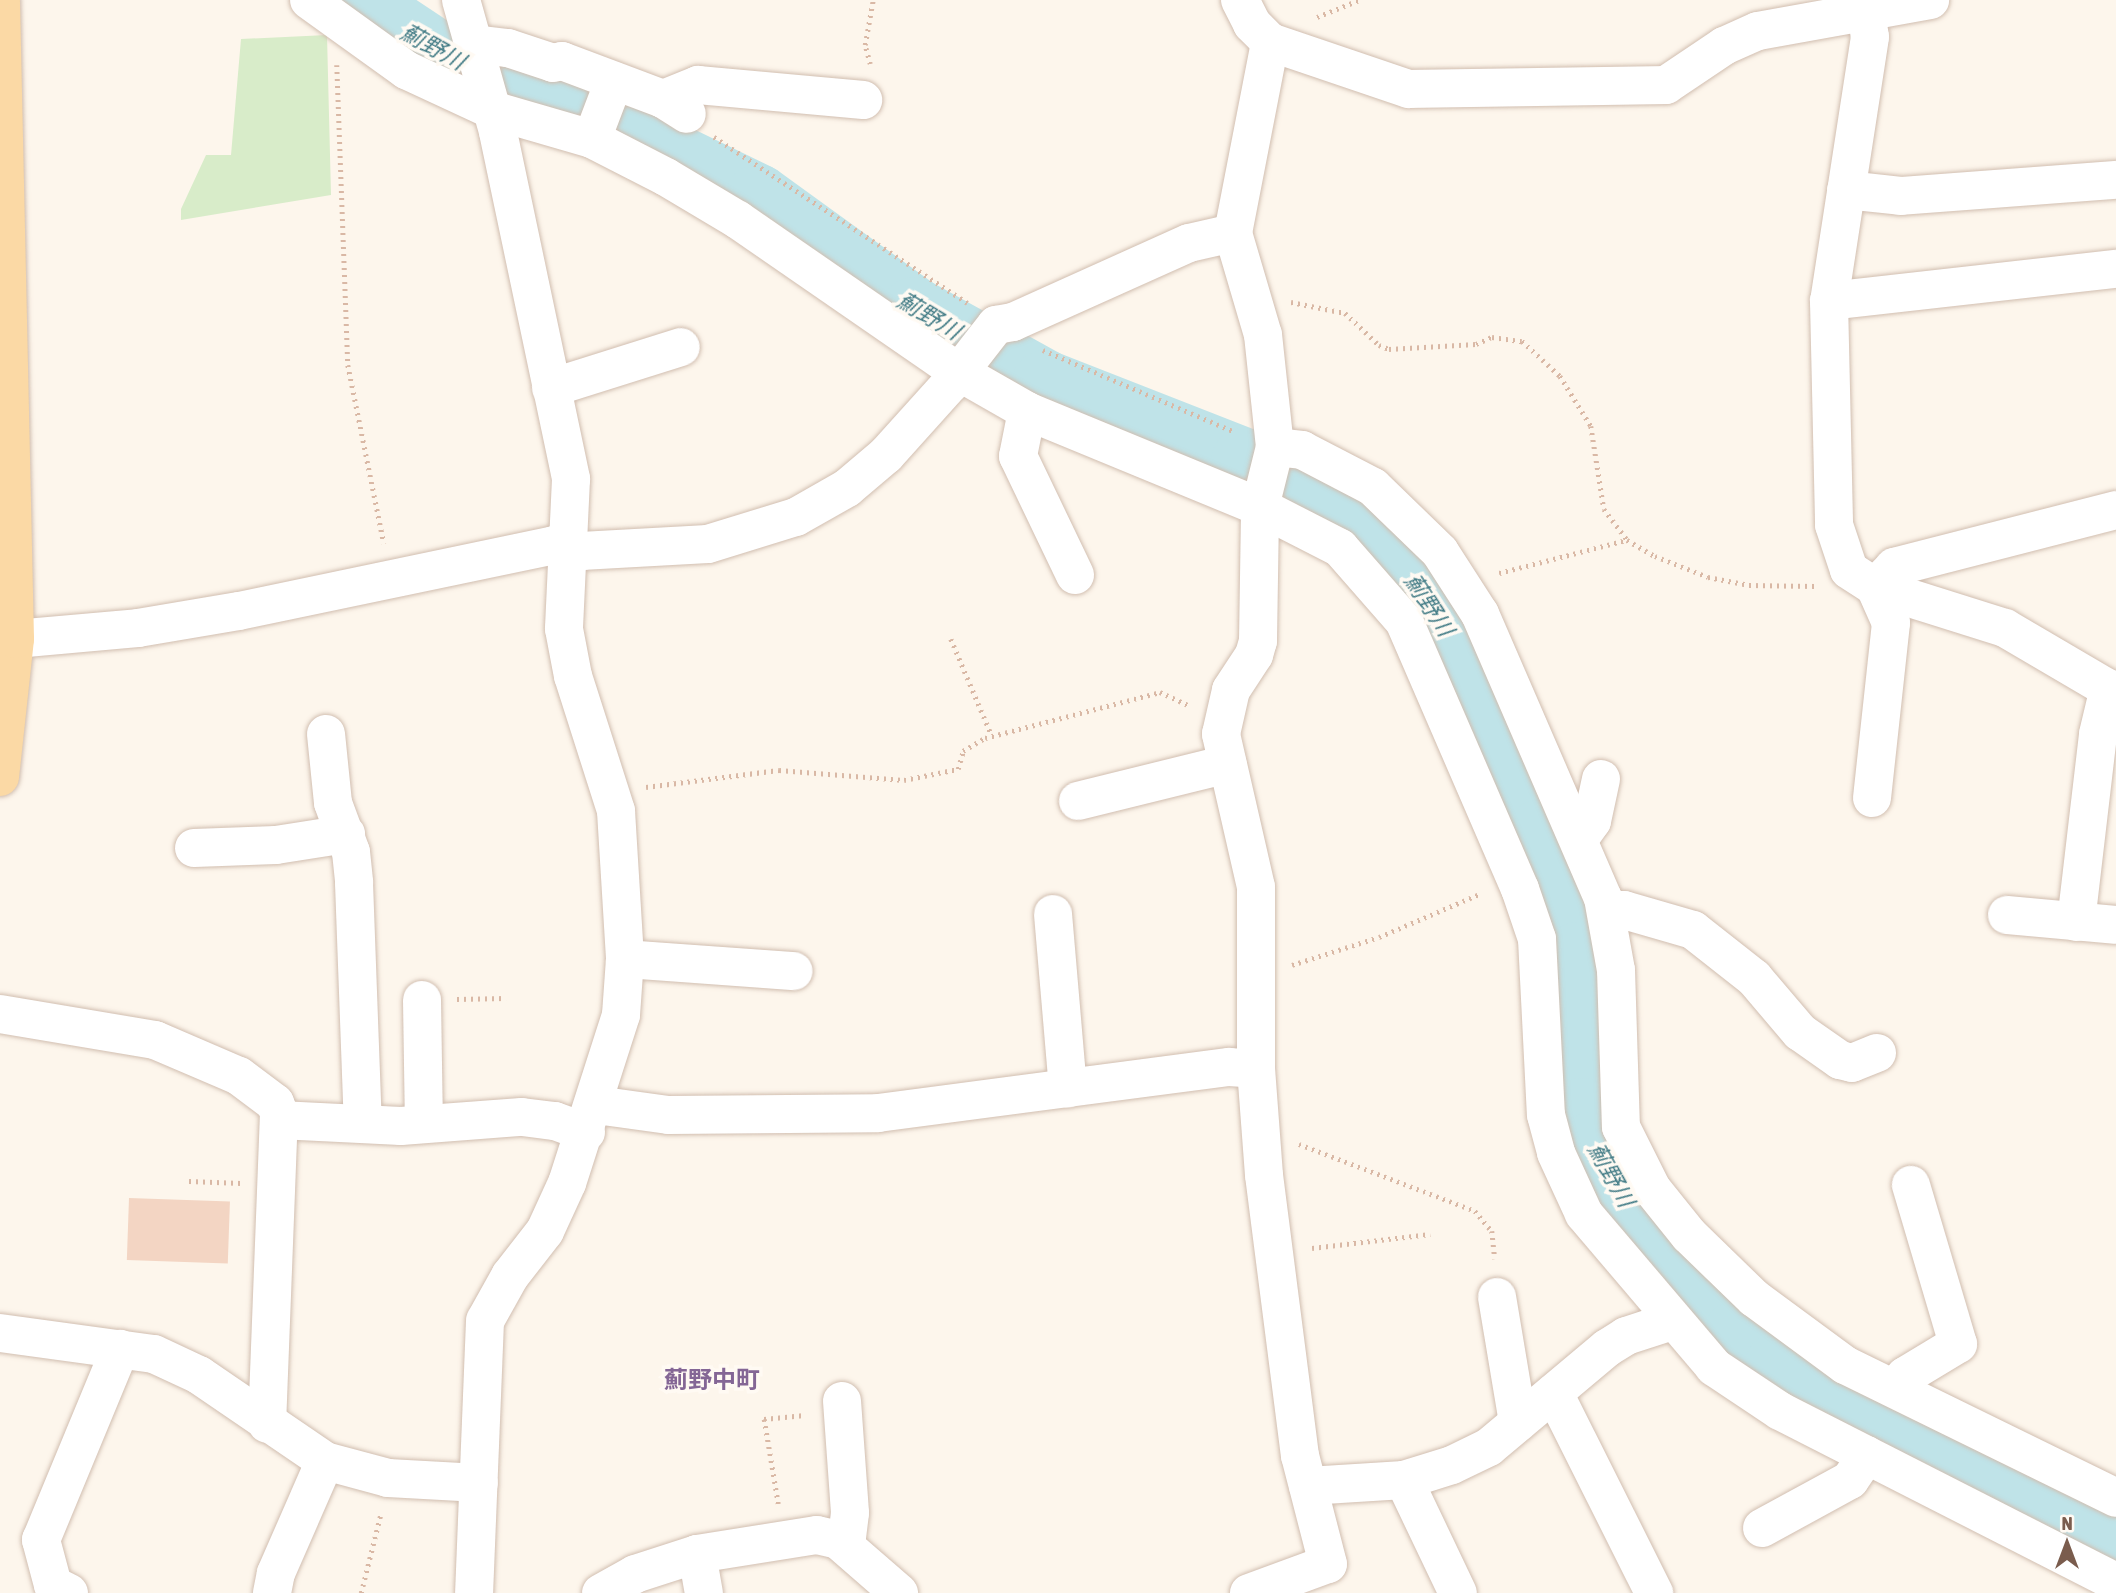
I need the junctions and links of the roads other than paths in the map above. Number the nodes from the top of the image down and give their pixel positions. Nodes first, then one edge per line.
1 (1, 0) edge
2 (461, 0) edge
3 (1240, 0) edge
4 (1930, 0) edge
5 (322, 10) edge
6 (1866, 12) junction
7 (1270, 42) junction
8 (474, 44) junction
9 (614, 81) junction
10 (868, 85) road end
11 (492, 110) junction
12 (592, 139) junction
13 (2116, 180) edge
14 (1846, 190) junction
15 (1233, 233) junction
16 (2116, 269) edge
17 (1829, 301) junction
18 (681, 347) dead end
19 (957, 371) junction
20 (551, 388) junction
21 (1027, 411) junction
22 (1275, 447) junction
23 (1260, 507) junction
24 (2116, 510) edge
25 (566, 548) junction
26 (1075, 575) dead end
27 (1866, 582) junction
28 (15, 639) junction
29 (2113, 691) edge
30 (326, 734) dead end
31 (1227, 764) junction
32 (0, 777) edge
33 (1601, 779) dead end
34 (1872, 798) dead end
35 (1078, 801) dead end
36 (346, 834) junction
37 (1579, 839) junction
38 (194, 848) dead end
39 (1606, 911) junction
40 (1053, 914) dead end
41 (2007, 915) dead end
42 (2076, 922) junction
43 (2116, 925) edge
44 (625, 959) junction
45 (794, 971) dead end
46 (422, 1000) road end
47 (0, 1014) edge
48 (1877, 1053) dead end
49 (1256, 1069) junction
50 (1068, 1088) junction
51 (591, 1118) junction
52 (279, 1120) junction
53 (363, 1123) junction
54 (424, 1124) junction
55 (1911, 1185) dead end
56 (1497, 1297) road end
57 (1672, 1321) junction
58 (0, 1333) edge
59 (120, 1349) junction
60 (1900, 1390) junction
61 (1553, 1393) junction
62 (842, 1406) road end
63 (1518, 1422) junction
64 (267, 1424) junction
65 (1867, 1455) junction
66 (325, 1461) junction
67 (1405, 1480) junction
68 (479, 1483) junction
69 (1308, 1486) junction
70 (2116, 1498) edge
71 (1762, 1528) dead end
72 (846, 1546) junction
73 (697, 1554) junction
74 (2116, 1582) edge
75 (69, 1593) edge
76 (272, 1593) edge
77 (474, 1593) edge
78 (601, 1593) edge
79 (704, 1593) edge
80 (899, 1593) edge
81 (1249, 1593) edge
82 (1458, 1593) edge
83 (1654, 1593) edge

1 - 28 main road
2 - 8 street
3 - 7 street
4 - 6 street
5 - 11 street
6 - 7 street
6 - 14 street
7 - 15 street
8 - 9 street
8 - 11 street
9 - 10 street
9 - 12 street
11 - 12 street
11 - 20 street
12 - 19 street
13 - 14 street
14 - 17 street
15 - 19 street
15 - 22 street
16 - 17 street
17 - 27 street
18 - 20 street
19 - 21 street
19 - 25 street
20 - 25 street
21 - 23 street
21 - 26 street
22 - 23 street
22 - 37 street
23 - 31 street
23 - 57 street
24 - 27 street
25 - 28 street
25 - 44 street
27 - 29 street
27 - 34 street
28 - 32 main road
29 - 42 street
30 - 36 street
31 - 35 street
31 - 49 street
33 - 37 street
36 - 38 street
36 - 53 street
37 - 39 street
39 - 48 street
39 - 60 street
40 - 50 street
41 - 42 street
42 - 43 street
44 - 45 street
44 - 51 street
46 - 54 street
47 - 52 street
49 - 50 street
49 - 69 street
50 - 51 street
51 - 54 street
51 - 68 street
52 - 53 street
52 - 64 street
53 - 54 street
55 - 60 street
56 - 63 street
57 - 61 street
57 - 65 street
58 - 59 street
59 - 64 street
59 - 75 street
60 - 70 street
61 - 63 street
61 - 83 street
62 - 72 street
63 - 67 street
64 - 66 street
65 - 71 street
65 - 74 street
66 - 68 street
66 - 76 street
67 - 69 street
67 - 82 street
68 - 77 street
69 - 81 street
72 - 73 street
72 - 80 street
73 - 78 street
73 - 79 street

